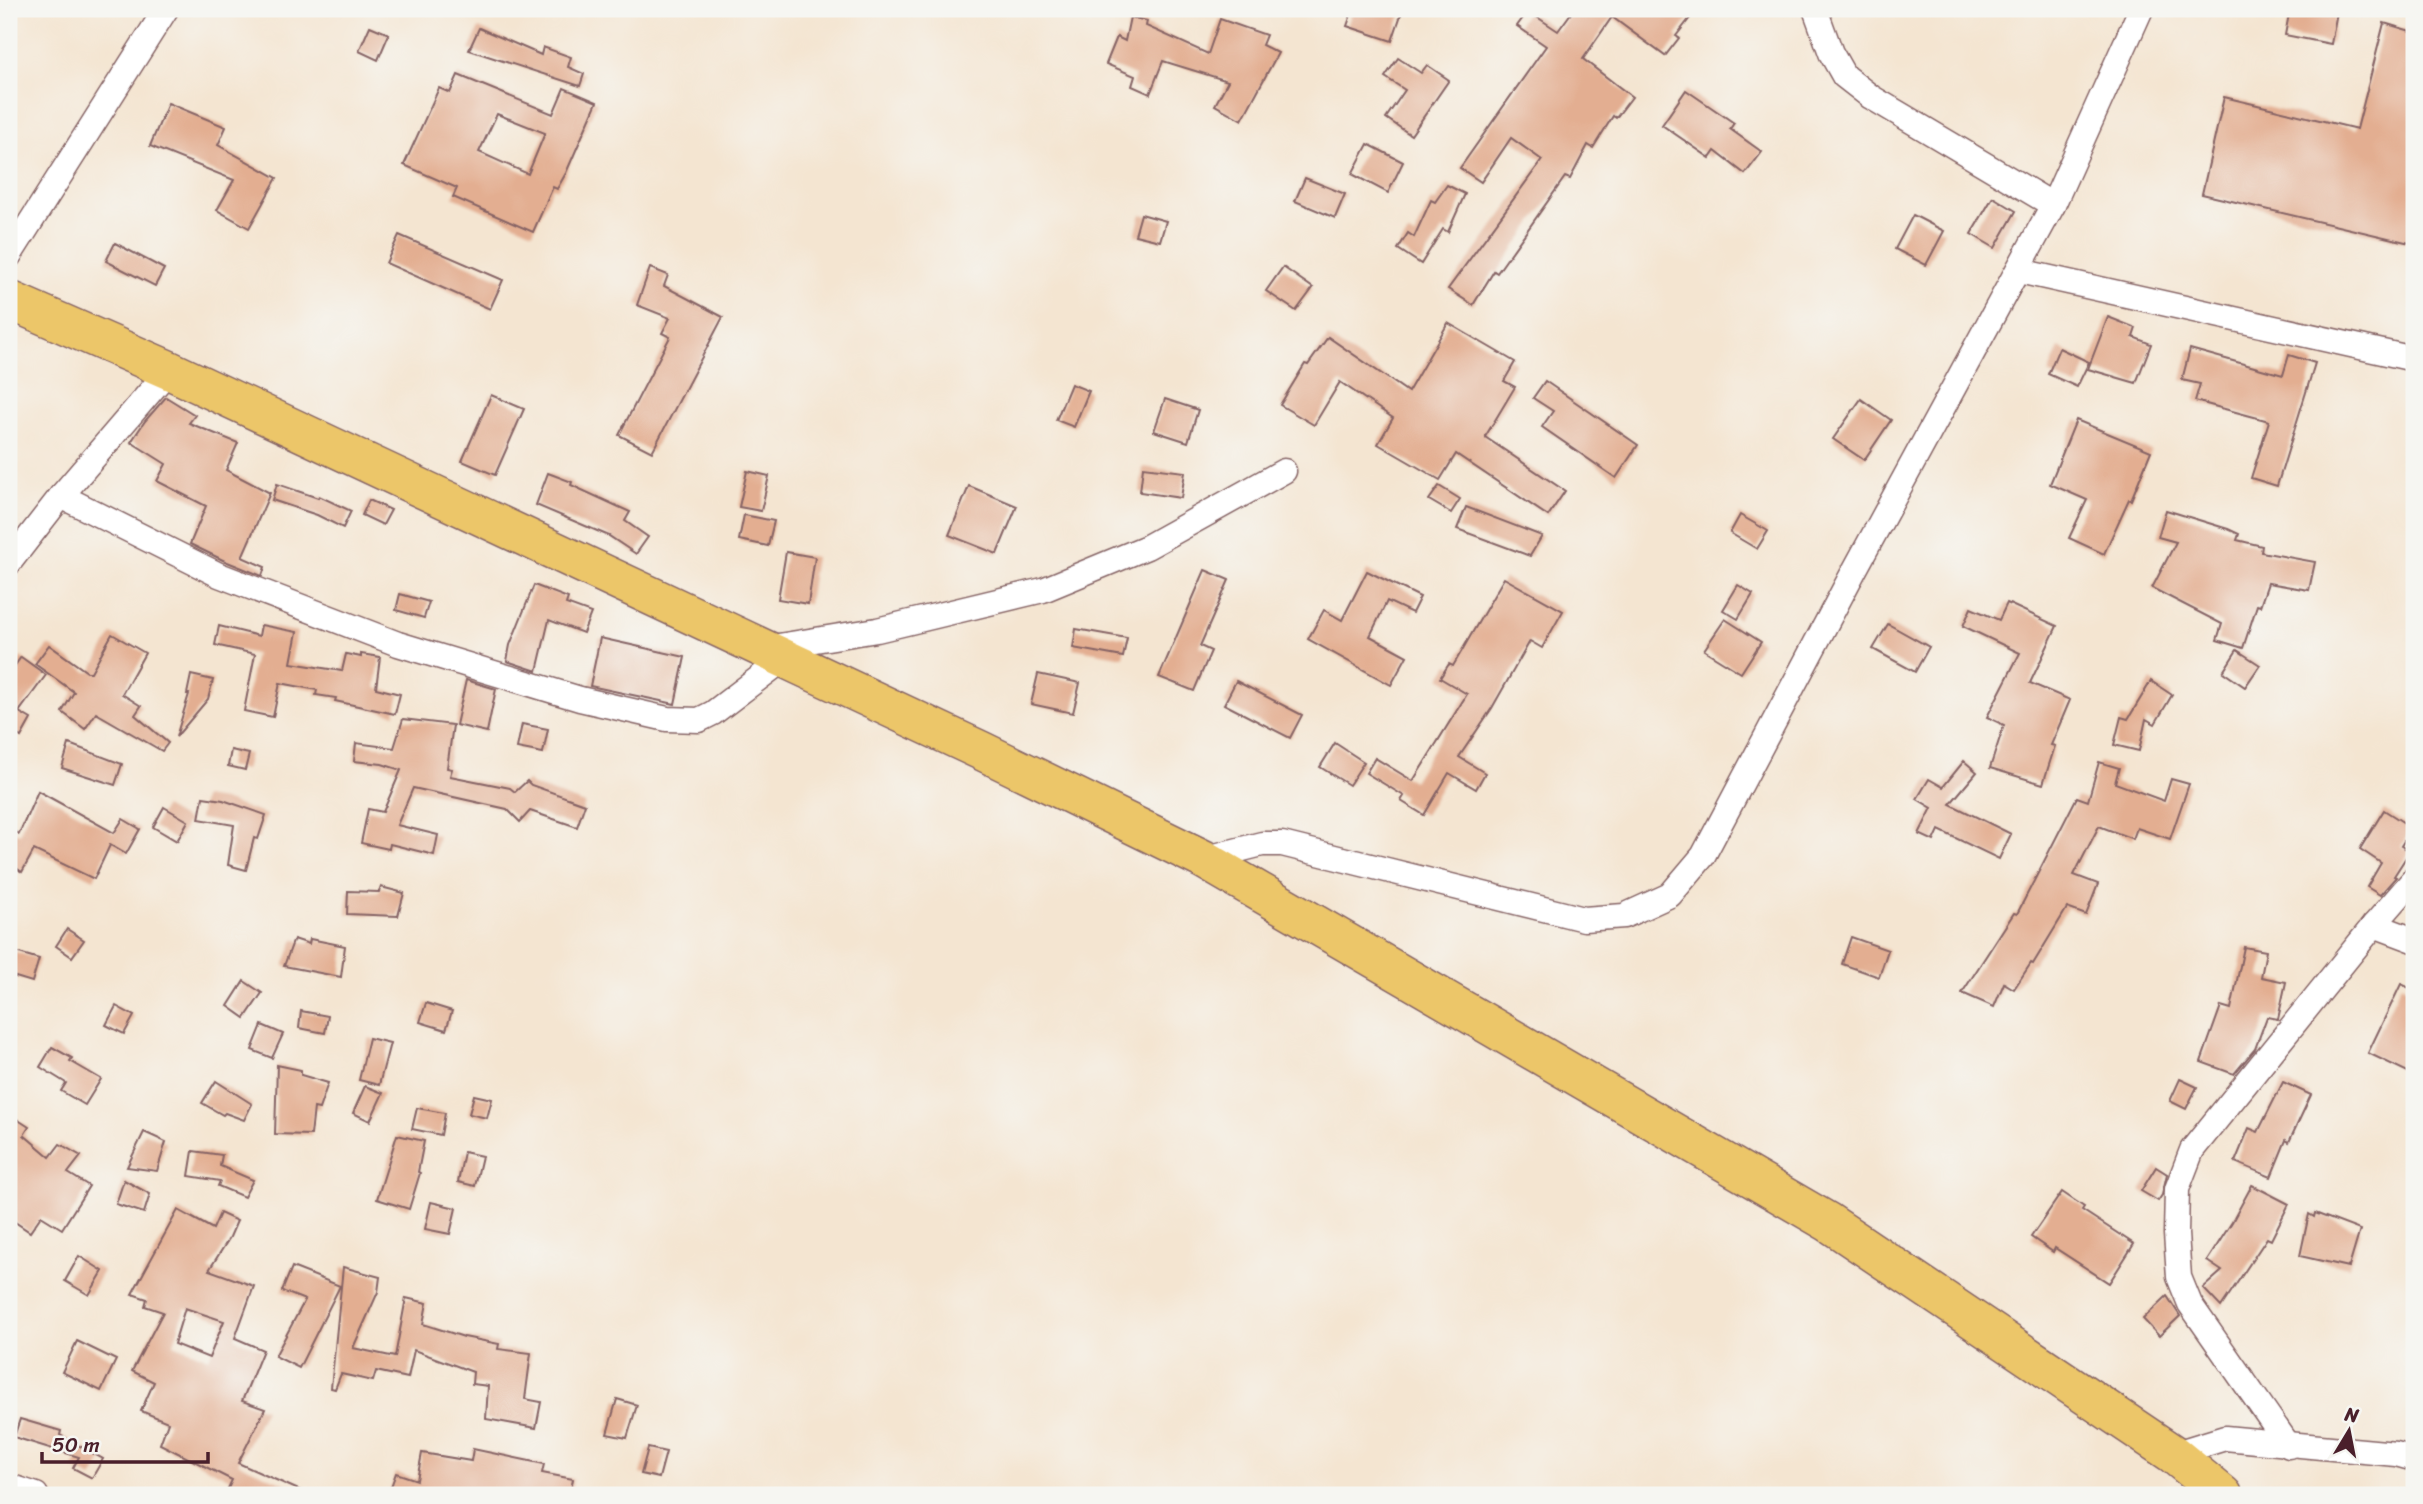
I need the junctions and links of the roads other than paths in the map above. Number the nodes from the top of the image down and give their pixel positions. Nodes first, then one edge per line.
1 (166, 9) edge
2 (1815, 9) edge
3 (2141, 9) edge
4 (2053, 205) junction
5 (9, 256) edge
6 (2019, 271) junction
7 (9, 300) edge
8 (2414, 359) edge
9 (169, 370) junction
10 (1284, 471) dead end
11 (61, 496) junction
12 (9, 563) edge
13 (773, 654) junction
14 (1203, 859) junction
15 (2414, 879) edge
16 (2374, 925) junction
17 (2414, 940) edge
18 (2289, 1446) junction
19 (2173, 1454) junction
20 (2414, 1459) edge
21 (9, 1486) edge
22 (36, 1495) edge
23 (2223, 1495) edge

1 - 5 street
2 - 4 street
3 - 4 street
4 - 6 street
6 - 8 street
6 - 14 street
7 - 9 main road
9 - 11 street
9 - 13 main road
10 - 13 street
11 - 12 street
11 - 13 street
13 - 14 main road
14 - 19 main road
15 - 16 street
16 - 17 street
16 - 18 street
18 - 19 street
18 - 20 street
19 - 23 main road
21 - 22 street

